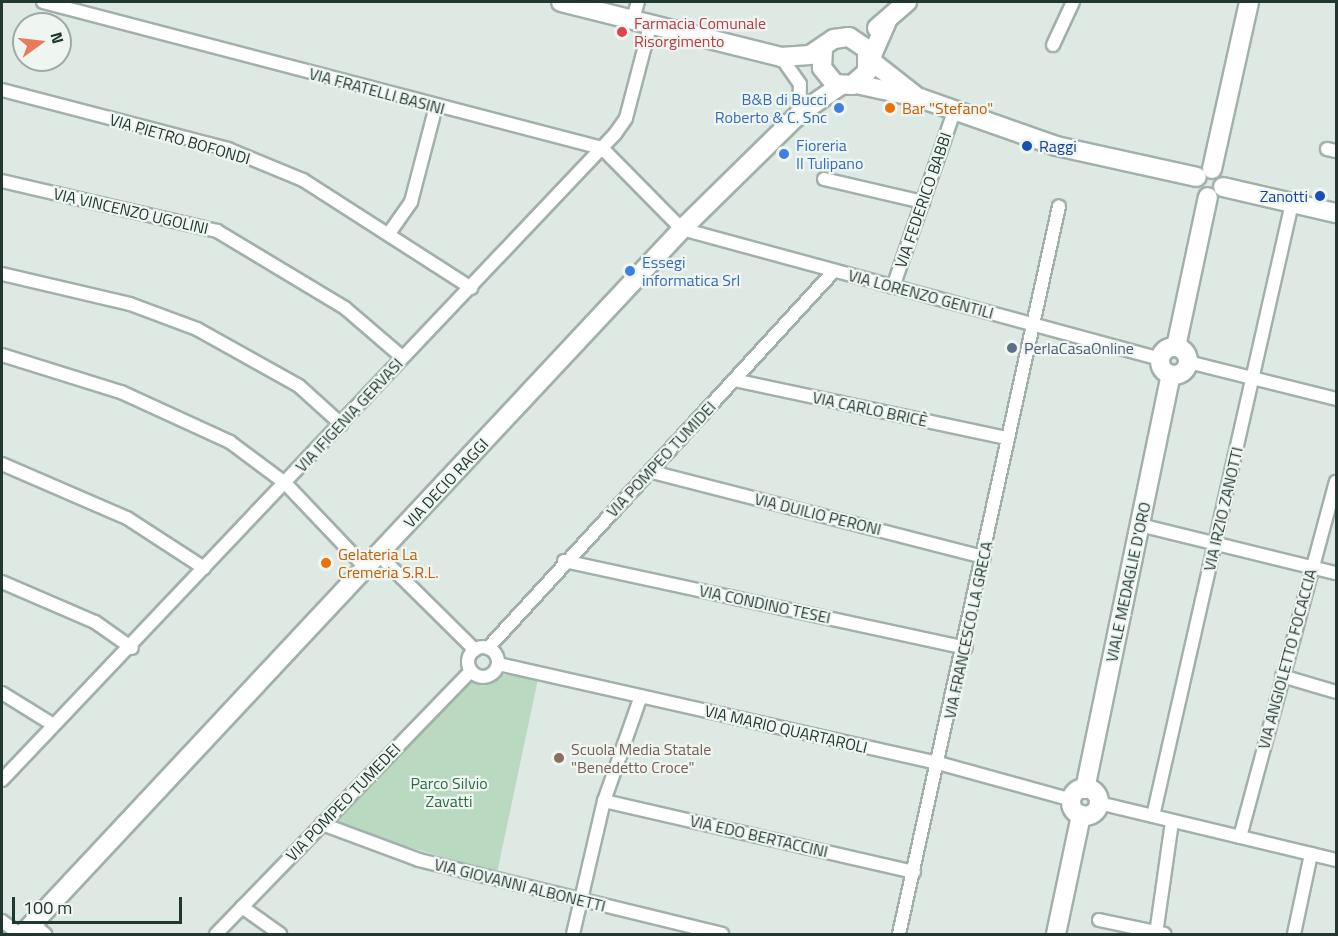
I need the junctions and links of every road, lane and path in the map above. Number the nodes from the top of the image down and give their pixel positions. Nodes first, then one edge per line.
1 (43, 2) edge
2 (561, 2) edge
3 (907, 2) edge
4 (1073, 2) edge
5 (1249, 2) edge
6 (635, 10) edge
7 (886, 21) junction
8 (651, 23) junction
9 (849, 37) junction
10 (1053, 45) dead end
11 (824, 50) junction
12 (781, 57) junction
13 (870, 60) junction
14 (823, 72) junction
15 (848, 84) junction
16 (2, 90) edge
17 (917, 97) junction
18 (435, 106) junction
19 (954, 112) junction
20 (799, 114) junction
21 (602, 148) junction
22 (1205, 173) junction
23 (824, 179) dead end
24 (2, 181) edge
25 (1216, 192) junction
26 (923, 202) junction
27 (1292, 202) junction
28 (1059, 206) dead end
29 (1336, 213) edge
30 (682, 229) junction
31 (390, 232) junction
32 (834, 271) junction
33 (2, 274) edge
34 (893, 287) junction
35 (471, 288) junction
36 (1030, 324) junction
37 (1176, 347) junction
38 (2, 355) edge
39 (402, 357) junction
40 (1160, 359) junction
41 (1188, 362) junction
42 (1171, 375) junction
43 (1253, 378) junction
44 (734, 380) junction
45 (1336, 399) edge
46 (340, 424) junction
47 (1006, 438) junction
48 (2, 464) edge
49 (651, 472) junction
50 (1336, 482) edge
51 (285, 483) junction
52 (1140, 525) junction
53 (1215, 543) junction
54 (984, 557) junction
55 (564, 561) junction
56 (373, 562) junction
57 (1312, 567) junction
58 (204, 568) junction
59 (1336, 573) edge
60 (2, 582) edge
61 (132, 648) junction
62 (488, 648) junction
63 (966, 648) junction
64 (475, 650) junction
65 (498, 664) junction
66 (471, 671) junction
67 (1282, 676) junction
68 (1336, 692) edge
69 (2, 693) edge
70 (641, 696) junction
71 (52, 724) junction
72 (938, 763) junction
73 (2, 780) edge
74 (604, 801) junction
75 (1079, 801) junction
76 (1099, 803) joint
77 (1153, 816) junction
78 (1172, 821) junction
79 (322, 824) junction
80 (1240, 837) junction
81 (1311, 854) junction
82 (1336, 860) edge
83 (914, 872) junction
84 (582, 902) junction
85 (242, 907) junction
86 (1099, 920) dead end
87 (2, 921) edge
88 (30, 932) edge
89 (216, 934) edge
90 (280, 934) edge
91 (573, 934) edge
92 (722, 934) edge
93 (899, 934) edge
94 (1056, 934) edge
95 (1159, 934) edge
96 (1294, 934) edge

1 - 18 street, VIA FRATELLI BASINI
2 - 6 street
3 - 7 street, VIA DECIO RAGGI
4 - 10 street
5 - 22 street
6 - 8 street
7 - 9 street, VIA DECIO RAGGI
7 - 13 street, VIA DECIO RAGGI
8 - 12 street
8 - 21 street, VIA IFIGENIA GERVASI
9 - 11 street, VIA DECIO RAGGI
9 - 13 street
11 - 12 street
11 - 14 street, VIA DECIO RAGGI
12 - 14 street
12 - 20 street
13 - 15 street, VIA DECIO RAGGI
13 - 17 street
14 - 15 street
14 - 20 street, VIA DECIO RAGGI
15 - 17 street
15 - 20 street, VIA DECIO RAGGI
16 - 31 street, VIA PIETRO BOFONDI
17 - 19 street
18 - 21 street, VIA FRATELLI BASINI
18 - 31 street
19 - 22 street
19 - 26 street, VIA FEDERICO BABBI
20 - 30 street, VIA DECIO RAGGI
21 - 30 street
21 - 35 street, VIA IFIGENIA GERVASI
22 - 25 street
22 - 25 street
23 - 26 street
24 - 39 street, VIA VINCENZO UGOLINI
25 - 27 street
25 - 37 street
26 - 34 street, VIA FEDERICO BABBI
27 - 29 street
27 - 43 street, VIA IRZIO ZANOTTI
28 - 36 street, VIA FRANCESCO LA GRECA
30 - 32 street, VIA LORENZO GENTILI
30 - 56 street, VIA DECIO RAGGI
31 - 35 street, VIA PIETRO BOFONDI
32 - 34 street, VIA LORENZO GENTILI
32 - 44 street, VIA POMPEO TUMIDEI
33 - 46 street
34 - 36 street, VIA LORENZO GENTILI
35 - 39 street, VIA IFIGENIA GERVASI
36 - 40 street, VIA LORENZO GENTILI
36 - 47 street, VIA FRANCESCO LA GRECA
37 - 40 street
37 - 41 street
38 - 51 street
39 - 46 street, VIA IFIGENIA GERVASI
40 - 42 street
41 - 42 street
41 - 43 street
42 - 52 street, VIALE MEDAGLIE D'ORO
43 - 45 street
43 - 53 street, VIA IRZIO ZANOTTI
44 - 47 street, VIA CARLO BRICÈ
44 - 49 street, VIA POMPEO TUMIDEI
46 - 51 street, VIA IFIGENIA GERVASI
47 - 54 street, VIA FRANCESCO LA GRECA
48 - 58 street
49 - 54 street, VIA DUILIO PERONI
49 - 55 street, VIA POMPEO TUMIDEI
50 - 57 street, VIA ANGIOLETTO FOCACCIA
51 - 56 street
51 - 58 street, VIA IFIGENIA GERVASI
52 - 53 street
52 - 75 street, VIALE MEDAGLIE D'ORO
53 - 57 street
53 - 77 street, VIA IRZIO ZANOTTI
54 - 63 street, VIA FRANCESCO LA GRECA
55 - 62 street, VIA POMPEO TUMIDEI
55 - 63 street, VIA CONDINO TESEI
56 - 64 street
56 - 88 street, VIA DECIO RAGGI
57 - 59 street
57 - 67 street, VIA ANGIOLETTO FOCACCIA
58 - 61 street, VIA IFIGENIA GERVASI
60 - 61 street
61 - 71 street, VIA IFIGENIA GERVASI
62 - 64 street
62 - 65 street
63 - 72 street, VIA FRANCESCO LA GRECA
64 - 66 street
65 - 66 street
65 - 70 street, VIA MARIO QUARTAROLI
66 - 79 street, VIA POMPEO TUMEDEI
67 - 68 street
67 - 80 street, VIA ANGIOLETTO FOCACCIA
69 - 71 street
70 - 72 street, VIA MARIO QUARTAROLI
70 - 74 street
71 - 73 street, VIA IFIGENIA GERVASI
72 - 75 street, VIA MARIO QUARTAROLI
72 - 83 street, VIA FRANCESCO LA GRECA
74 - 83 street, VIA EDO BERTACCINI
74 - 84 street
75 - 76 street
75 - 94 street, VIALE MEDAGLIE D'ORO
76 - 77 street
77 - 78 street
78 - 80 street
78 - 95 street
79 - 84 street, VIA GIOVANNI ALBONETTI
79 - 85 street, VIA POMPEO TUMEDEI
80 - 81 street
81 - 82 street
81 - 96 street
83 - 93 street, VIA FRANCESCO LA GRECA
84 - 91 street
84 - 92 street, VIA GIOVANNI ALBONETTI
85 - 89 street, VIA POMPEO TUMEDEI
85 - 90 street
86 - 95 street
87 - 88 street

